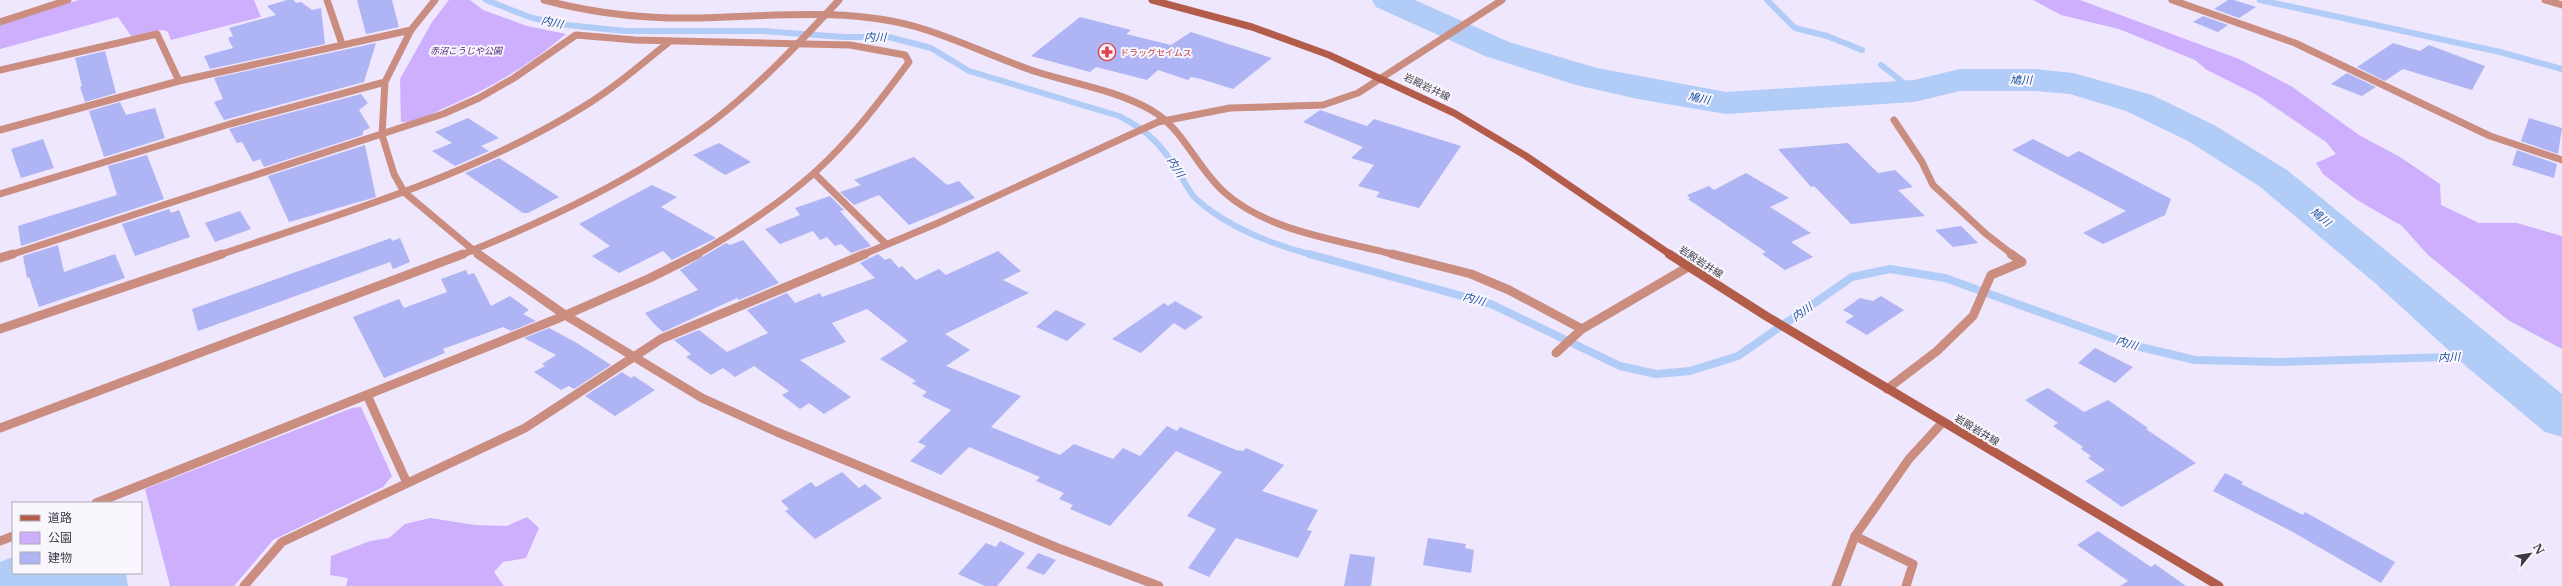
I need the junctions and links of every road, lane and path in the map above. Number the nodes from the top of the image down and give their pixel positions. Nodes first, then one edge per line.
1 (68, 0) edge
2 (328, 0) edge
3 (435, 0) edge
4 (544, 0) edge
5 (839, 0) edge
6 (1152, 0) edge
7 (1502, 0) edge
8 (2172, 0) edge
9 (2545, 0) edge
10 (2562, 5) edge
11 (825, 15) junction
12 (0, 22) edge
13 (411, 30) junction
14 (670, 40) junction
15 (342, 44) junction
16 (798, 44) junction
17 (0, 70) edge
18 (1382, 78) junction
19 (180, 81) junction
20 (385, 82) junction
21 (1167, 120) junction
22 (1894, 120) dead end
23 (0, 130) edge
24 (382, 135) junction
25 (2562, 160) edge
26 (814, 173) junction
27 (404, 192) junction
28 (0, 194) edge
29 (886, 244) junction
30 (474, 251) junction
31 (0, 258) edge
32 (1688, 267) junction
33 (565, 315) junction
34 (0, 329) edge
35 (1582, 330) junction
36 (1556, 352) dead end
37 (635, 357) junction
38 (1887, 389) junction
39 (367, 395) junction
40 (1942, 423) junction
41 (0, 428) edge
42 (407, 483) junction
43 (99, 502) edge
44 (12, 536) edge
45 (1855, 536) junction
46 (0, 541) edge
47 (244, 586) edge
48 (1159, 586) edge
49 (1836, 586) edge
50 (1906, 586) edge
51 (2219, 586) edge

1 - 12 street
2 - 15 street
3 - 13 street
4 - 11 street
5 - 11 street
6 - 18 main road, 岩殿岩井線
7 - 18 street
8 - 25 street
9 - 10 street
11 - 16 street
11 - 21 street
13 - 15 street
13 - 20 street
14 - 16 street
14 - 24 street
14 - 27 street
15 - 19 street
16 - 26 street
16 - 30 street
17 - 19 street
18 - 21 street
18 - 32 main road, 岩殿岩井線
19 - 23 street
20 - 24 street
20 - 28 street
21 - 29 street
21 - 35 street
22 - 38 street
24 - 27 street
24 - 31 street
26 - 29 street
26 - 33 street
27 - 30 street
27 - 34 street
29 - 37 street
30 - 33 street
30 - 41 street
32 - 35 street
32 - 38 main road, 岩殿岩井線
33 - 37 street
33 - 39 street
35 - 36 street
37 - 42 street
37 - 48 street
38 - 40 main road, 岩殿岩井線
39 - 42 street
39 - 43 street
40 - 45 street
40 - 51 main road, 岩殿岩井線
42 - 47 street
44 - 46 street
45 - 49 street
45 - 50 street

